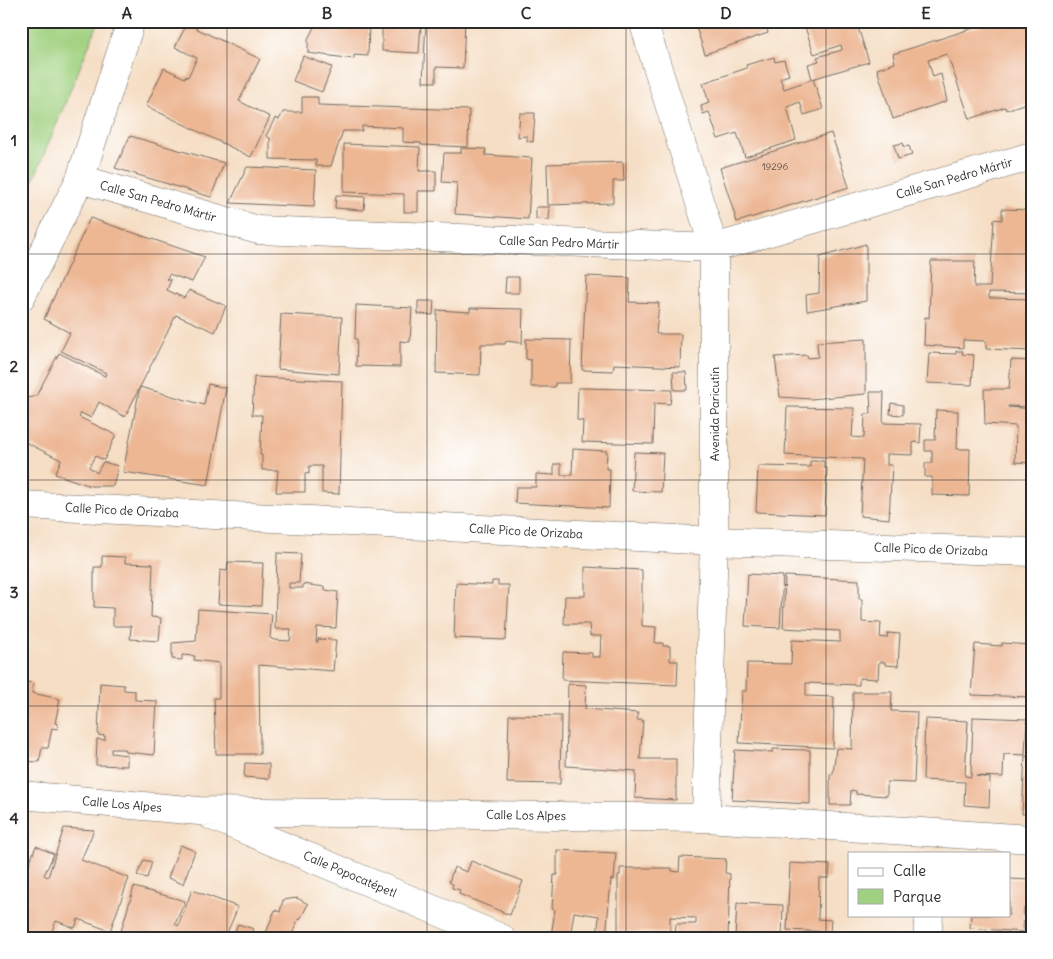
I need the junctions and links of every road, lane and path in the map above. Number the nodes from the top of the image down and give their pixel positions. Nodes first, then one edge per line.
1 (131, 21) edge
2 (643, 21) edge
3 (1032, 156) edge
4 (80, 179) junction
5 (714, 248) junction
6 (21, 297) edge
7 (21, 505) edge
8 (714, 541) junction
9 (1032, 552) edge
10 (21, 794) edge
11 (199, 811) junction
12 (706, 818) junction
13 (1032, 839) edge
14 (935, 843) edge
15 (929, 916) edge
16 (501, 938) edge
17 (927, 938) edge

1 - 4 street
2 - 5 street, Avenida Paricutín
3 - 5 street, Calle San Pedro Mártir
4 - 5 street, Calle San Pedro Mártir
4 - 6 street
5 - 8 street, Avenida Paricutín
7 - 8 street, Calle Pico de Orizaba
8 - 9 street, Calle Pico de Orizaba
8 - 12 street, Avenida Paricutín
10 - 11 street, Calle Los Alpes
11 - 12 street, Calle Los Alpes
11 - 16 street, Calle Popocatépetl
12 - 14 street, Calle Los Alpes
13 - 14 street, Calle Los Alpes
15 - 17 street

